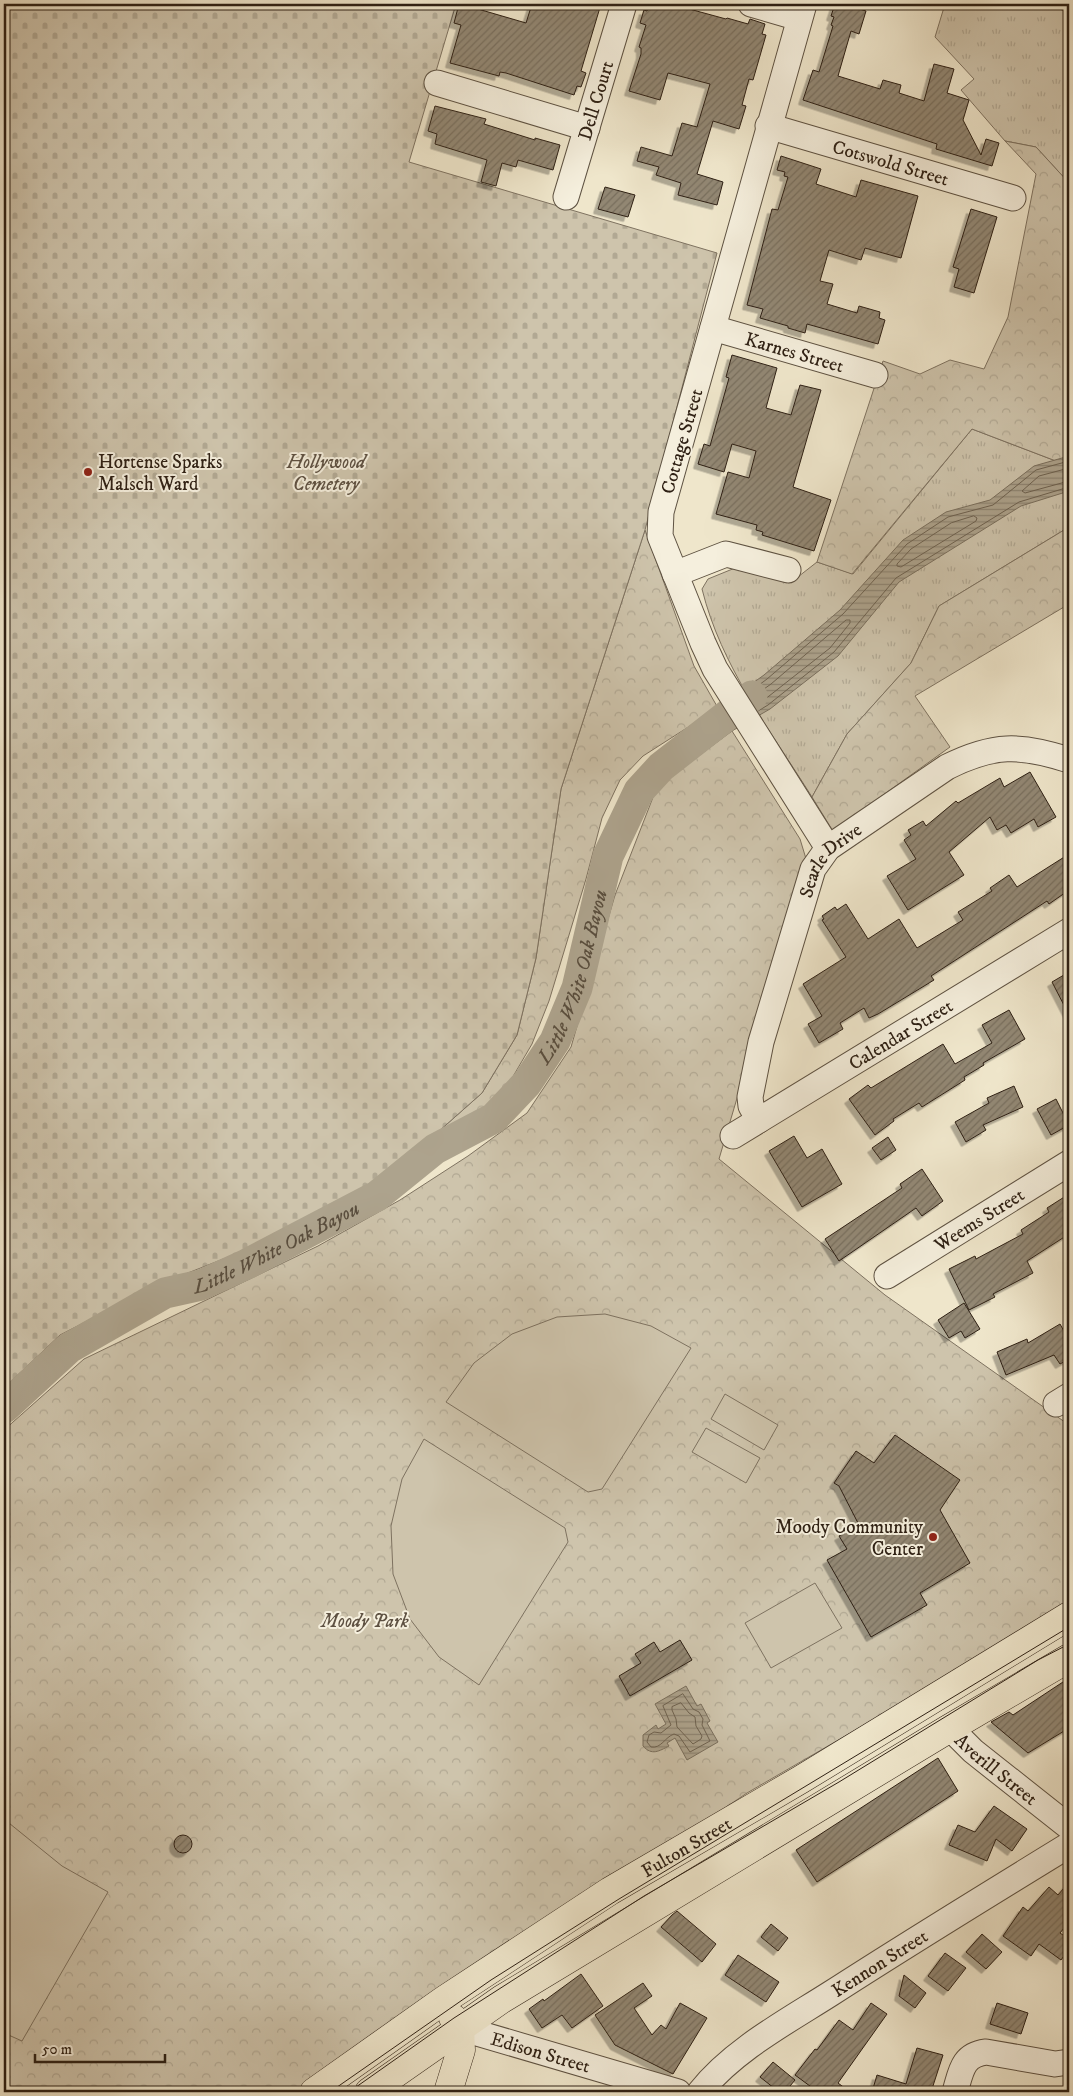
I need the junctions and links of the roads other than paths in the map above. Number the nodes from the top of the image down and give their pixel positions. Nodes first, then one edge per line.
1 (624, 4) edge
2 (751, 4) edge
3 (802, 11) edge
4 (437, 83) dead end
5 (768, 126) junction
6 (587, 128) junction
7 (566, 198) dead end
8 (1012, 198) dead end
9 (714, 328) junction
10 (875, 375) dead end
11 (788, 570) dead end
12 (675, 574) junction
13 (1069, 760) edge
14 (828, 848) junction
15 (1069, 931) edge
16 (759, 1120) junction
17 (733, 1136) dead end
18 (1069, 1163) edge
19 (887, 1276) dead end
20 (1069, 1616) edge
21 (1069, 1658) edge
22 (950, 1728) junction
23 (1069, 1827) edge
24 (1069, 1845) edge
25 (444, 2000) junction
26 (460, 2028) junction
27 (1069, 2062) edge
28 (957, 2087) edge
29 (314, 2092) edge
30 (369, 2092) edge
31 (448, 2092) edge
32 (678, 2092) edge
33 (700, 2092) edge

1 - 6 street, Dell Court
2 - 3 street
3 - 5 street, Cottage Street
4 - 6 street
5 - 8 street, Cotswold Street
5 - 9 street, Cottage Street
6 - 7 street, Dell Court
9 - 10 street, Karnes Street
9 - 12 street, Cottage Street
11 - 12 street
12 - 14 street, Cottage Street
13 - 14 street, Searle Drive
14 - 16 street, Searle Drive
15 - 16 street, Calendar Street
16 - 17 street, Calendar Street
18 - 19 street, Weems Street
20 - 25 main road, Fulton Street
21 - 22 main road, Fulton Street
22 - 23 street, Averill Street
22 - 26 main road, Fulton Street
24 - 33 street, Kennon Street
25 - 26 main road
25 - 29 main road, Fulton Street
26 - 30 main road, Fulton Street
26 - 31 main road
26 - 32 street, Edison Street
27 - 28 street

